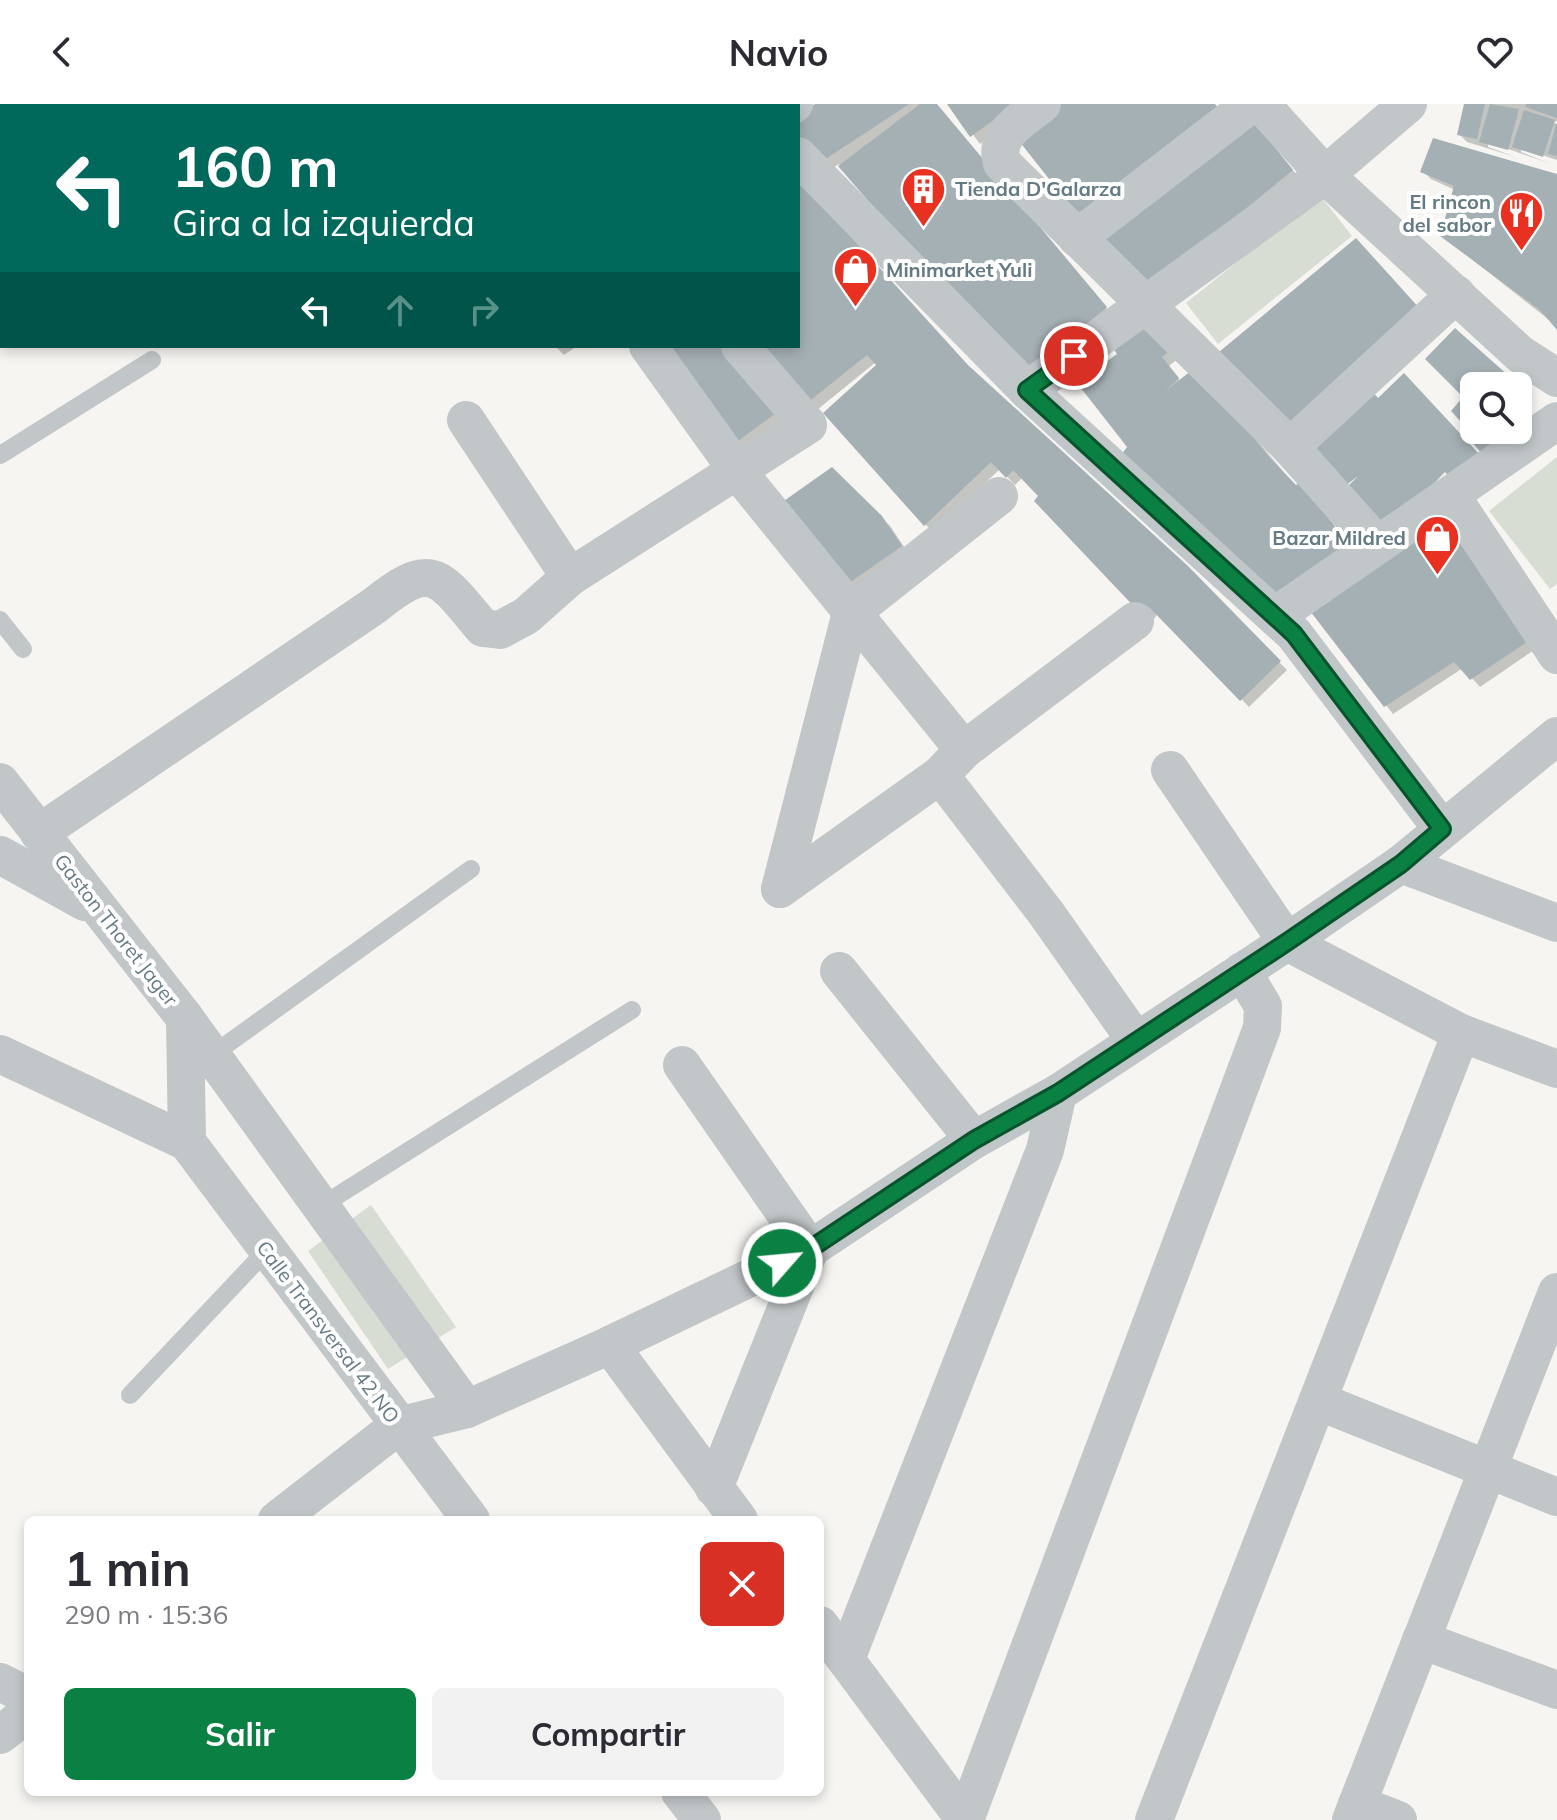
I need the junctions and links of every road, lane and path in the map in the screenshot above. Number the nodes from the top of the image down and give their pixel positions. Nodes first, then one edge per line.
1 (1042, 104) edge
2 (1251, 104) edge
3 (1261, 104) edge
4 (1408, 104) edge
5 (800, 158) edge
6 (1325, 175) junction
7 (1077, 238) junction
8 (1456, 294) junction
9 (1144, 305) junction
10 (649, 348) edge
11 (742, 348) edge
12 (152, 360) dead end
13 (1557, 378) edge
14 (1027, 390) junction
15 (466, 420) dead end
16 (1557, 421) edge
17 (1290, 447) junction
18 (0, 455) edge
19 (739, 473) junction
20 (999, 496) dead end
21 (1452, 497) junction
22 (1377, 544) junction
23 (570, 577) junction
24 (851, 613) junction
25 (1275, 616) junction
26 (0, 620) edge
27 (1135, 621) dead end
28 (23, 649) dead end
29 (1557, 655) edge
30 (1557, 736) edge
31 (952, 762) junction
32 (1170, 770) dead end
33 (0, 782) edge
34 (1442, 829) junction
35 (39, 833) junction
36 (0, 855) edge
37 (1401, 864) junction
38 (471, 869) dead end
39 (97, 908) junction
40 (1557, 923) edge
41 (1287, 942) junction
42 (839, 971) dead end
43 (1242, 971) junction
44 (632, 1010) dead end
45 (185, 1018) junction
46 (1461, 1033) junction
47 (1136, 1041) junction
48 (0, 1054) edge
49 (212, 1055) junction
50 (682, 1065) dead end
51 (1557, 1069) edge
52 (1058, 1093) junction
53 (974, 1140) junction
54 (187, 1142) junction
55 (321, 1206) junction
56 (810, 1249) junction
57 (267, 1250) junction
58 (1556, 1297) edge
59 (610, 1345) junction
60 (130, 1395) dead end
61 (1318, 1401) junction
62 (467, 1409) junction
63 (398, 1426) junction
64 (1487, 1471) junction
65 (714, 1488) junction
66 (1557, 1497) edge
67 (282, 1516) edge
68 (468, 1516) edge
69 (736, 1516) edge
70 (824, 1630) edge
71 (1421, 1640) junction
72 (846, 1659) junction
73 (0, 1682) edge
74 (1557, 1690) edge
75 (24, 1694) edge
76 (24, 1716) edge
77 (0, 1735) edge
78 (683, 1796) edge
79 (1354, 1812) edge
80 (702, 1820) edge
81 (965, 1820) edge
82 (1154, 1820) edge
83 (1398, 1820) edge

1 - 7 street
2 - 7 street
3 - 6 street
4 - 6 street
5 - 14 street
6 - 8 street
6 - 9 street
7 - 9 street
8 - 13 street
8 - 17 street
9 - 14 street
9 - 17 street
10 - 19 street
11 - 19 street
12 - 18 lane
14 - 25 street
15 - 23 street
16 - 21 street
17 - 22 street
19 - 23 street
19 - 24 street
20 - 24 street
21 - 22 street
21 - 29 street
22 - 25 street
23 - 35 street
24 - 31 street
24 - 31 street
25 - 34 street
26 - 28 lane
27 - 31 street
30 - 34 street
31 - 47 street
32 - 41 street
33 - 35 street, Gaston Thoret Jager
34 - 37 street
35 - 39 street, Gaston Thoret Jager
36 - 39 street
37 - 40 street
37 - 41 street
38 - 49 lane
39 - 45 street, Gaston Thoret Jager
41 - 43 street
41 - 46 street
42 - 53 street
43 - 47 street
43 - 81 street
44 - 55 lane
45 - 49 street
45 - 54 street, Gaston Thoret Jager
46 - 51 street
46 - 61 street
47 - 52 street
48 - 54 street
49 - 55 street
50 - 56 street
52 - 53 street
52 - 72 street
53 - 56 street
54 - 57 street, Calle Transversal 42 NO
55 - 62 street
56 - 59 street
56 - 65 street
57 - 60 lane
57 - 63 street, Calle Transversal 42 NO
58 - 64 street
59 - 62 street
59 - 65 street
61 - 64 street
61 - 82 street
62 - 63 street
63 - 67 street
63 - 68 street, Calle Transversal 42 NO
64 - 66 street
64 - 71 street
65 - 69 street
70 - 72 street
71 - 74 street
71 - 79 street
72 - 81 street
73 - 75 street
76 - 77 street
78 - 80 street
79 - 83 street

